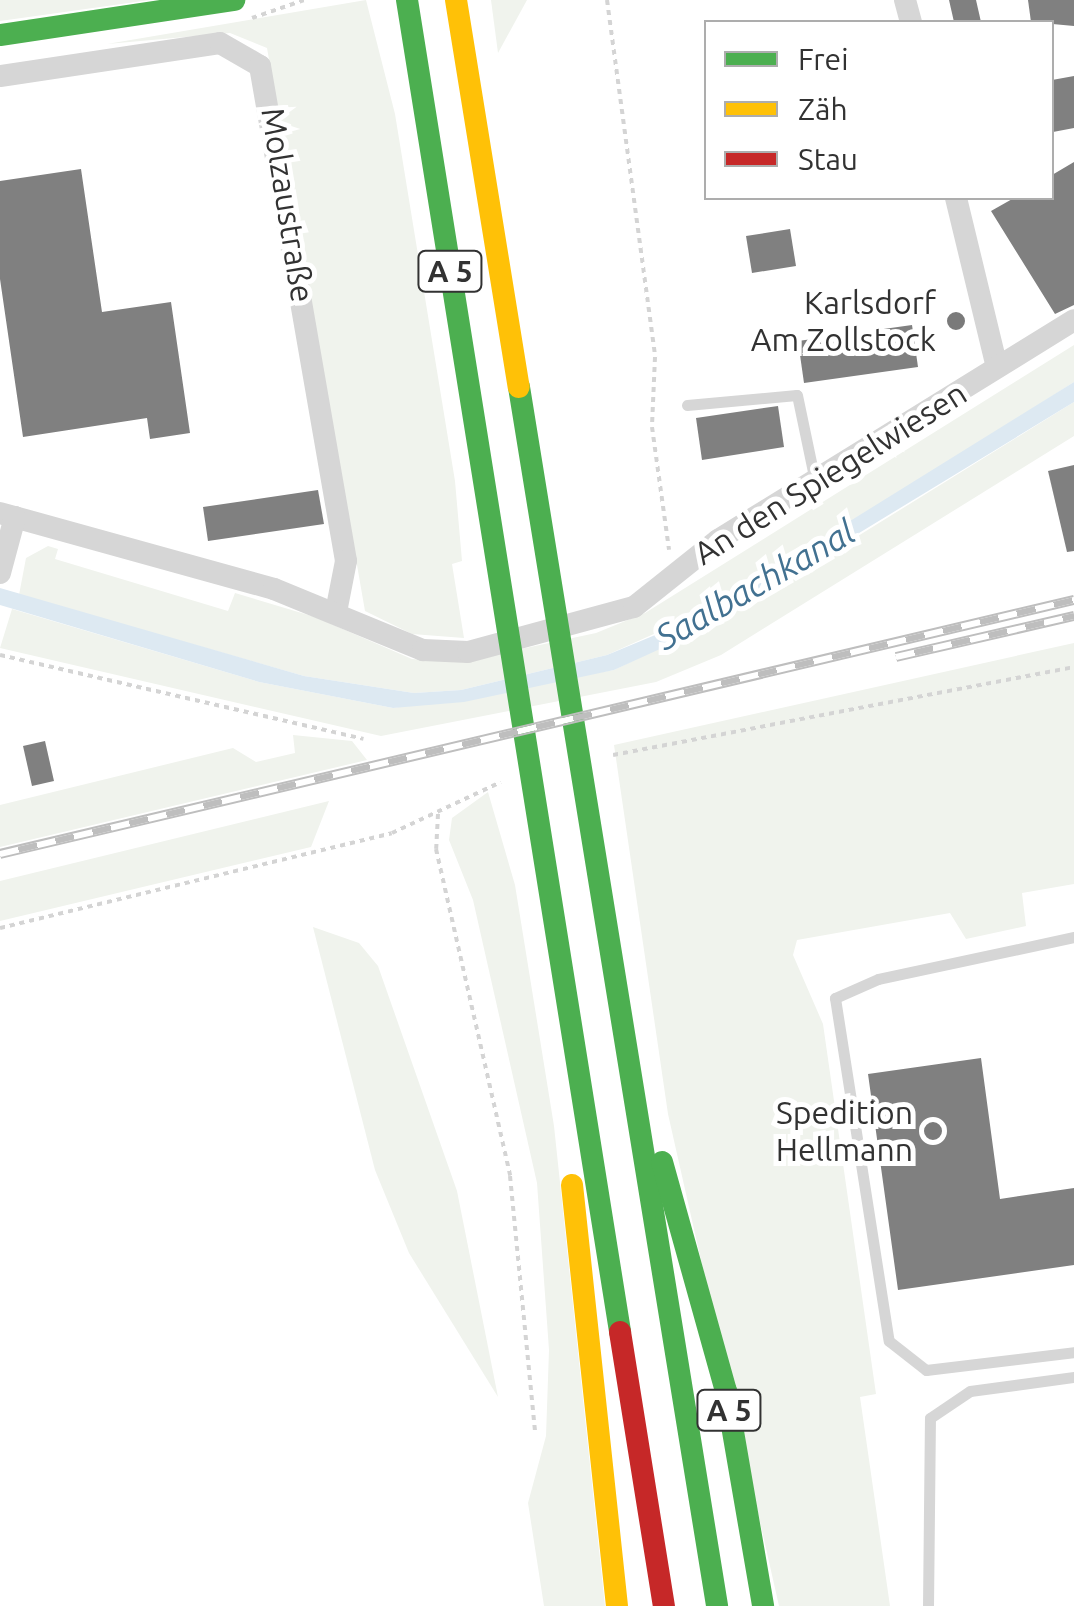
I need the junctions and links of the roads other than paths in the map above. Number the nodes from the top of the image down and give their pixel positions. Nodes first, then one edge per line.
1 (406, 0) edge
2 (240, 10) edge
3 (458, 10) edge
4 (0, 36) edge
5 (0, 76) edge
6 (956, 200) edge
7 (1074, 320) edge
8 (997, 367) junction
9 (687, 405) dead end
10 (814, 480) junction
11 (8, 515) edge
12 (0, 573) edge
13 (336, 612) junction
14 (520, 633) junction
15 (1074, 938) edge
16 (624, 1058) junction
17 (579, 1070) junction
18 (1074, 1352) edge
19 (1074, 1377) edge
20 (617, 1606) edge
21 (664, 1606) edge
22 (717, 1606) edge
23 (763, 1606) edge
24 (928, 1606) edge

1 - 14 main road, A 5
2 - 4 main road
3 - 16 main road, A 5
5 - 13 street, Molzaustraße
6 - 8 street
7 - 8 street, An den Spiegelwiesen
8 - 10 street, An den Spiegelwiesen
9 - 10 lane
10 - 14 street, An den Spiegelwiesen
11 - 12 street
11 - 13 street
13 - 14 street
14 - 17 main road, A 5
15 - 18 lane
16 - 22 main road, A 5
16 - 23 main road, A 5
17 - 20 main road
17 - 21 main road, A 5
19 - 24 lane

